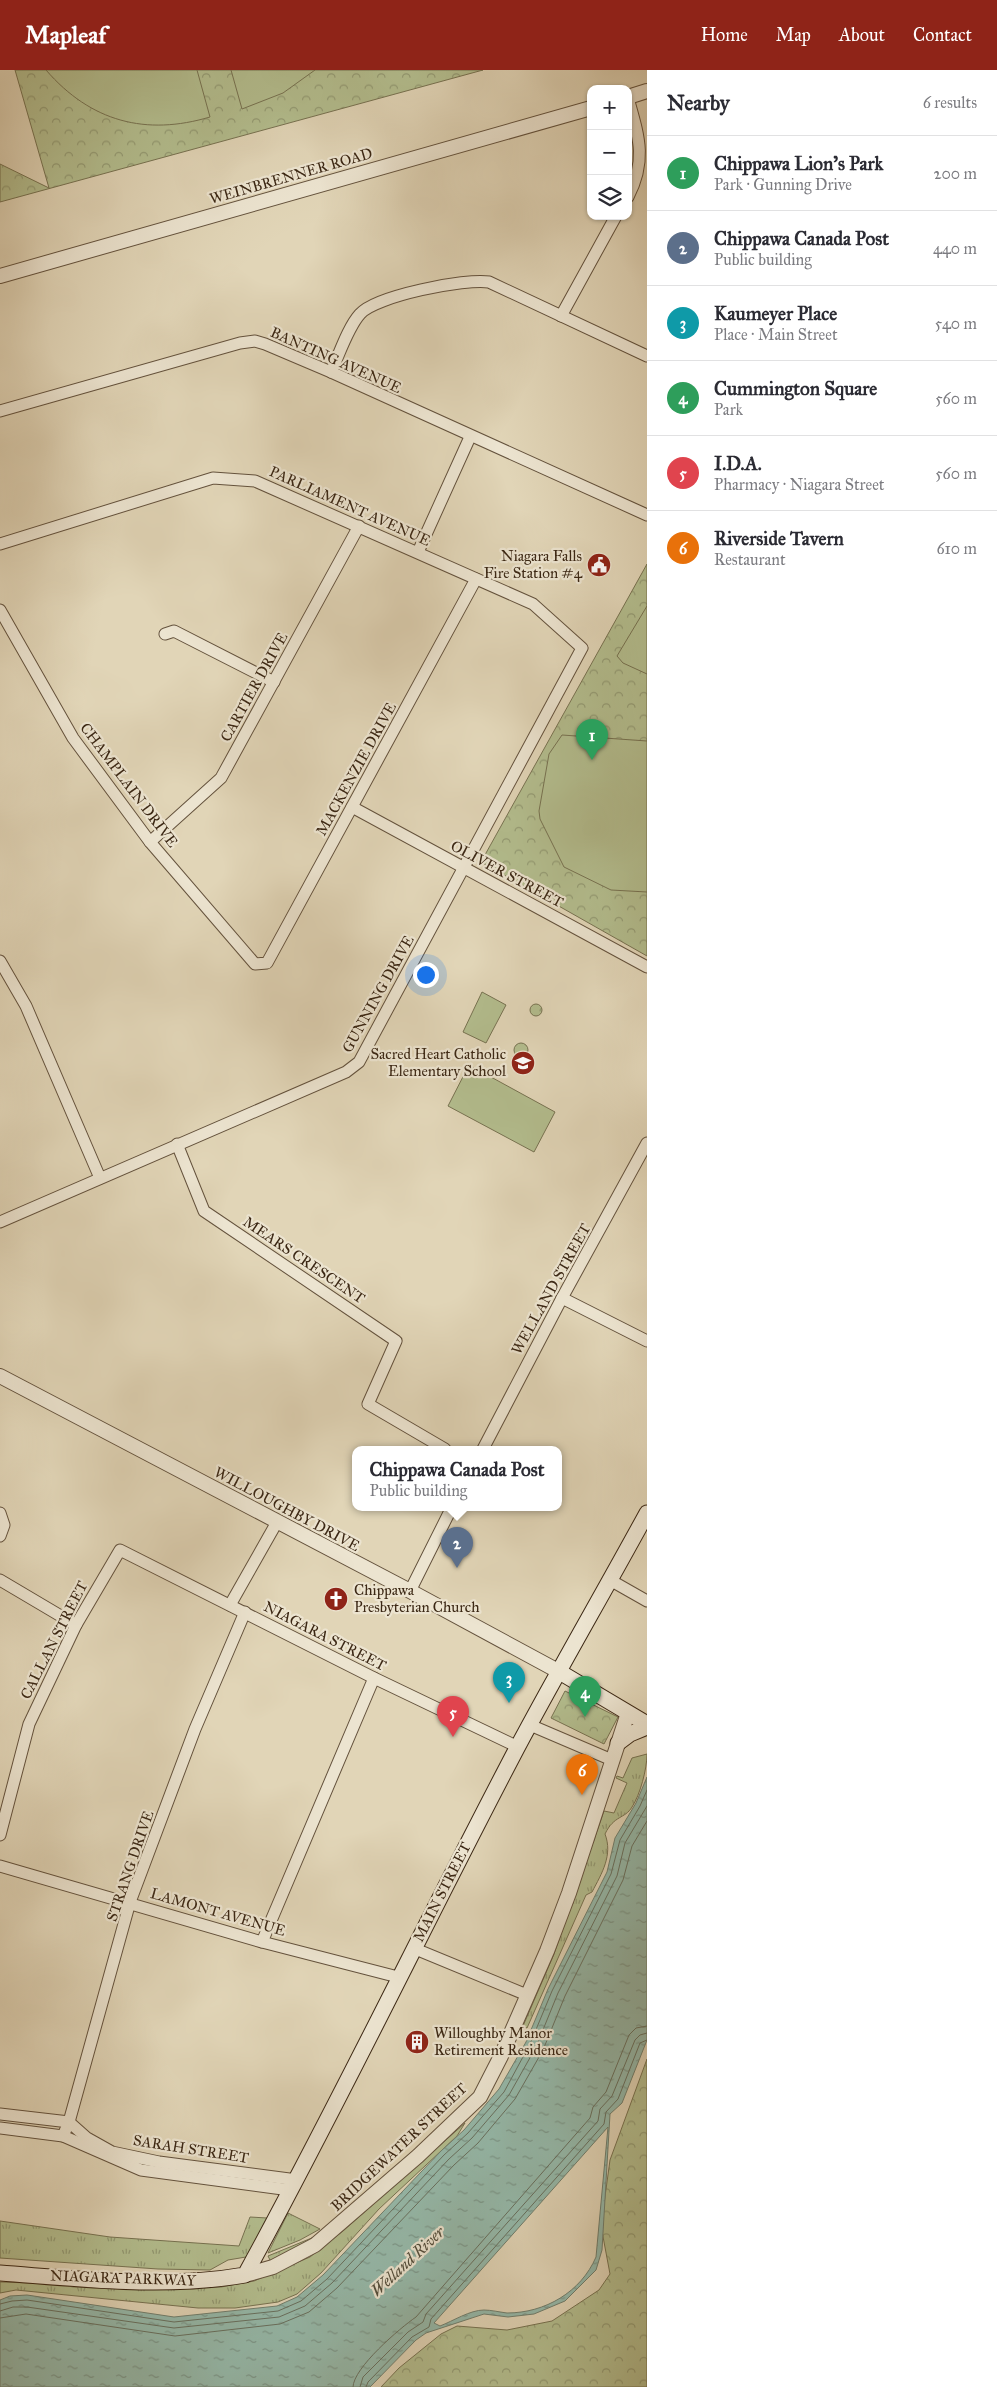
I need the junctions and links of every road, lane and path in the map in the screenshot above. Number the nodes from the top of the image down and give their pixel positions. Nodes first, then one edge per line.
1 (647, 91) edge
2 (632, 96) edge
3 (587, 109) edge
4 (632, 112) edge
5 (632, 190) edge
6 (614, 220) edge
7 (0, 276) edge
8 (561, 316) junction
9 (647, 356) edge
10 (331, 372) junction
11 (0, 411) edge
12 (470, 437) junction
13 (647, 515) edge
14 (359, 526) junction
15 (0, 544) edge
16 (418, 552) junction
17 (476, 578) junction
18 (0, 610) edge
19 (165, 634) dead end
20 (582, 648) joint
21 (274, 682) junction
22 (352, 807) junction
23 (150, 842) junction
24 (464, 868) junction
25 (0, 961) edge
26 (255, 964) joint
27 (647, 967) edge
28 (177, 1144) junction
29 (647, 1144) edge
30 (100, 1178) junction
31 (0, 1222) edge
32 (562, 1298) junction
33 (647, 1341) edge
34 (0, 1376) edge
35 (440, 1446) edge
36 (485, 1446) edge
37 (450, 1511) edge
38 (0, 1513) edge
39 (647, 1513) edge
40 (277, 1522) junction
41 (0, 1536) edge
42 (120, 1550) joint
43 (0, 1580) edge
44 (610, 1580) junction
45 (410, 1591) junction
46 (647, 1601) edge
47 (230, 1605) junction
48 (245, 1612) junction
49 (76, 1625) junction
50 (558, 1672) junction
51 (374, 1678) junction
52 (628, 1713) junction
53 (530, 1724) junction
54 (647, 1726) edge
55 (618, 1743) junction
56 (518, 1747) junction
57 (612, 1760) junction
58 (0, 1835) edge
59 (0, 1866) edge
60 (130, 1902) junction
61 (262, 1942) junction
62 (414, 1948) junction
63 (398, 1977) junction
64 (527, 1995) junction
65 (0, 2114) edge
66 (69, 2122) junction
67 (0, 2128) edge
68 (63, 2136) junction
69 (294, 2185) junction
70 (0, 2273) edge
71 (245, 2276) junction

1 - 2 street
3 - 7 street, WEINBRENNER ROAD
4 - 5 street
6 - 8 street
8 - 9 street
8 - 10 street
10 - 11 street, BANTING AVENUE
10 - 12 street, BANTING AVENUE
12 - 13 street, BANTING AVENUE
12 - 16 street
14 - 15 street, PARLIAMENT AVENUE
14 - 16 street, PARLIAMENT AVENUE
14 - 21 street, CARTIER DRIVE
16 - 17 street, PARLIAMENT AVENUE
17 - 20 street, PARLIAMENT AVENUE
17 - 22 street, MACKENZIE DRIVE
18 - 23 street, CHAMPLAIN DRIVE
19 - 21 street
20 - 24 street, GUNNING DRIVE
21 - 23 street, CARTIER DRIVE
22 - 24 street, OLIVER STREET
22 - 26 street, MACKENZIE DRIVE
23 - 26 street, CHAMPLAIN DRIVE
24 - 27 street, OLIVER STREET
24 - 28 street, GUNNING DRIVE
25 - 30 street
28 - 30 street, GUNNING DRIVE
28 - 35 street, MEARS CRESCENT
29 - 32 street, WELLAND STREET
30 - 31 street, GUNNING DRIVE
32 - 33 street
32 - 36 street, WELLAND STREET
34 - 40 street, WILLOUGHBY DRIVE
37 - 45 street
38 - 41 street
39 - 44 main road, MAIN STREET
40 - 45 street, WILLOUGHBY DRIVE
40 - 47 street
42 - 47 street, NIAGARA STREET
42 - 49 street, CALLAN STREET
43 - 49 street
44 - 46 street
44 - 50 main road, MAIN STREET
45 - 50 street, WILLOUGHBY DRIVE
47 - 48 street, NIAGARA STREET
48 - 51 street, NIAGARA STREET
48 - 60 street, STRANG DRIVE
49 - 58 street, CALLAN STREET
50 - 52 main road
50 - 53 main road, MAIN STREET
51 - 56 street, NIAGARA STREET
51 - 61 street
52 - 54 main road
52 - 55 street, BRIDGEWATER STREET
53 - 56 main road, MAIN STREET
53 - 57 street
54 - 55 main road
55 - 57 street, BRIDGEWATER STREET
56 - 62 main road, MAIN STREET
57 - 64 street, BRIDGEWATER STREET
59 - 60 street, LAMONT AVENUE
60 - 61 street, LAMONT AVENUE
60 - 66 street, STRANG DRIVE
61 - 63 street, LAMONT AVENUE
62 - 63 main road, MAIN STREET
62 - 64 street
63 - 69 main road, MAIN STREET
64 - 71 street, BRIDGEWATER STREET
65 - 66 street
66 - 68 street, STRANG DRIVE
66 - 69 street, SARAH STREET
67 - 68 street, SARAH STREET
68 - 69 street, SARAH STREET
69 - 71 main road, MAIN STREET
70 - 71 main road, NIAGARA PARKWAY

